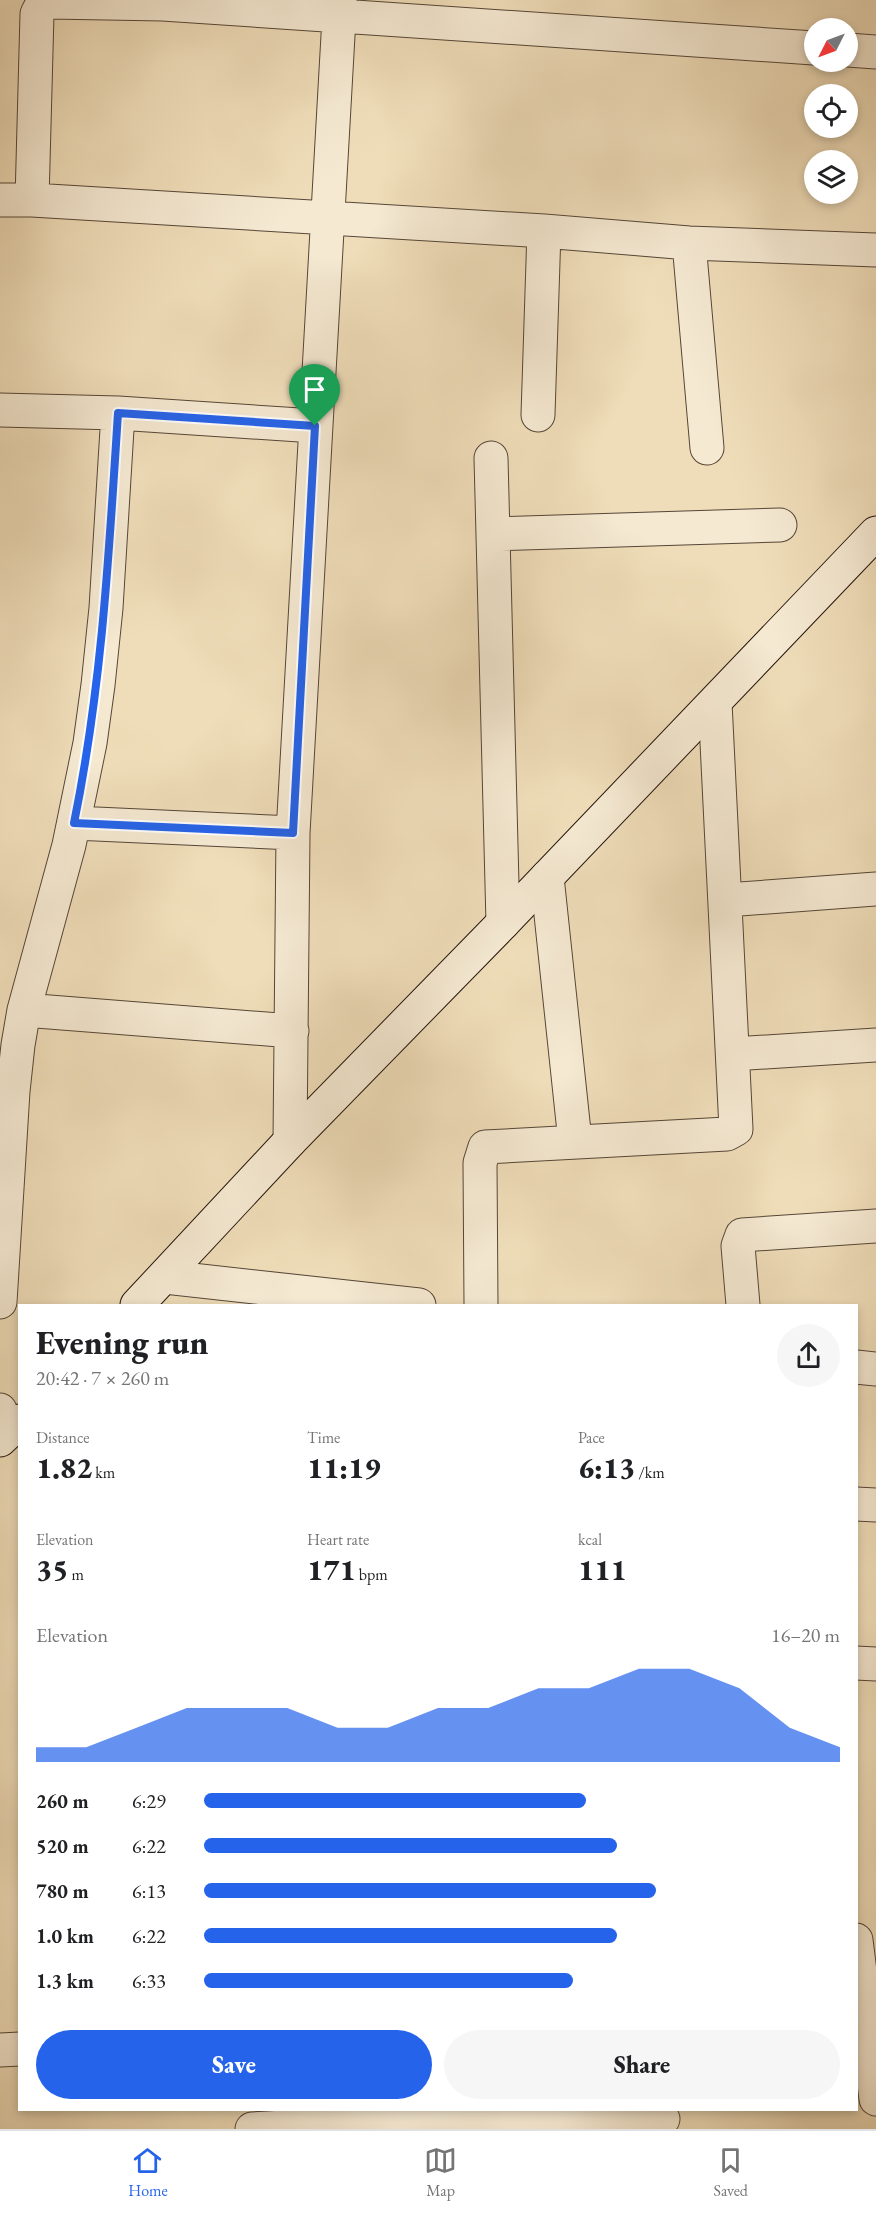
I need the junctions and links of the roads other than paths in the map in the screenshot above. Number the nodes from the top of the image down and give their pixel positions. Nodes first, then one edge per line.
1 (339, 9) edge
2 (804, 47) edge
3 (858, 51) edge
4 (876, 52) edge
5 (16, 200) edge
6 (328, 218) junction
7 (544, 231) junction
8 (689, 243) junction
9 (876, 250) edge
10 (0, 410) edge
11 (118, 413) junction
12 (538, 415) dead end
13 (315, 426) junction
14 (707, 448) dead end
15 (491, 458) dead end
16 (780, 525) dead end
17 (876, 533) edge
18 (493, 534) junction
19 (715, 702) junction
20 (74, 823) junction
21 (293, 833) junction
22 (547, 877) junction
23 (876, 889) edge
24 (726, 900) junction
25 (503, 923) junction
26 (24, 1010) junction
27 (292, 1031) junction
28 (876, 1045) edge
29 (734, 1054) junction
30 (290, 1141) junction
31 (575, 1141) junction
32 (5, 1156) edge
33 (876, 1226) edge
34 (165, 1277) junction
35 (0, 1302) edge
36 (138, 1304) edge
37 (409, 1304) edge
38 (481, 1304) edge
39 (743, 1304) edge
40 (858, 1367) edge
41 (876, 1369) edge
42 (858, 1504) edge
43 (876, 1505) edge
44 (858, 1663) edge
45 (876, 1664) edge
46 (876, 1937) edge
47 (858, 1940) edge
48 (858, 1956) edge
49 (18, 2049) edge
50 (0, 2050) edge
51 (876, 2099) edge
52 (663, 2119) edge
53 (387, 2120) edge
54 (252, 2129) edge

1 - 2 street
1 - 5 street
1 - 6 street
3 - 4 street
5 - 6 street
6 - 7 street
6 - 13 street
7 - 8 street
7 - 12 street
8 - 9 street
8 - 14 street
10 - 11 street
11 - 13 street
11 - 20 street
13 - 21 street
15 - 18 street
16 - 18 street
17 - 19 street
18 - 25 street
19 - 22 street
19 - 24 street
20 - 21 street
20 - 26 street
21 - 27 street
22 - 25 street
22 - 31 street
23 - 24 street
24 - 29 street
25 - 30 street
26 - 27 street
26 - 32 street
27 - 30 street
28 - 29 street
29 - 31 street
30 - 34 street
31 - 38 street
32 - 35 street
33 - 39 street
34 - 36 street
34 - 37 street
40 - 41 street
42 - 43 street
44 - 45 street
46 - 47 street
48 - 51 street
49 - 50 street
52 - 53 street
53 - 54 street

